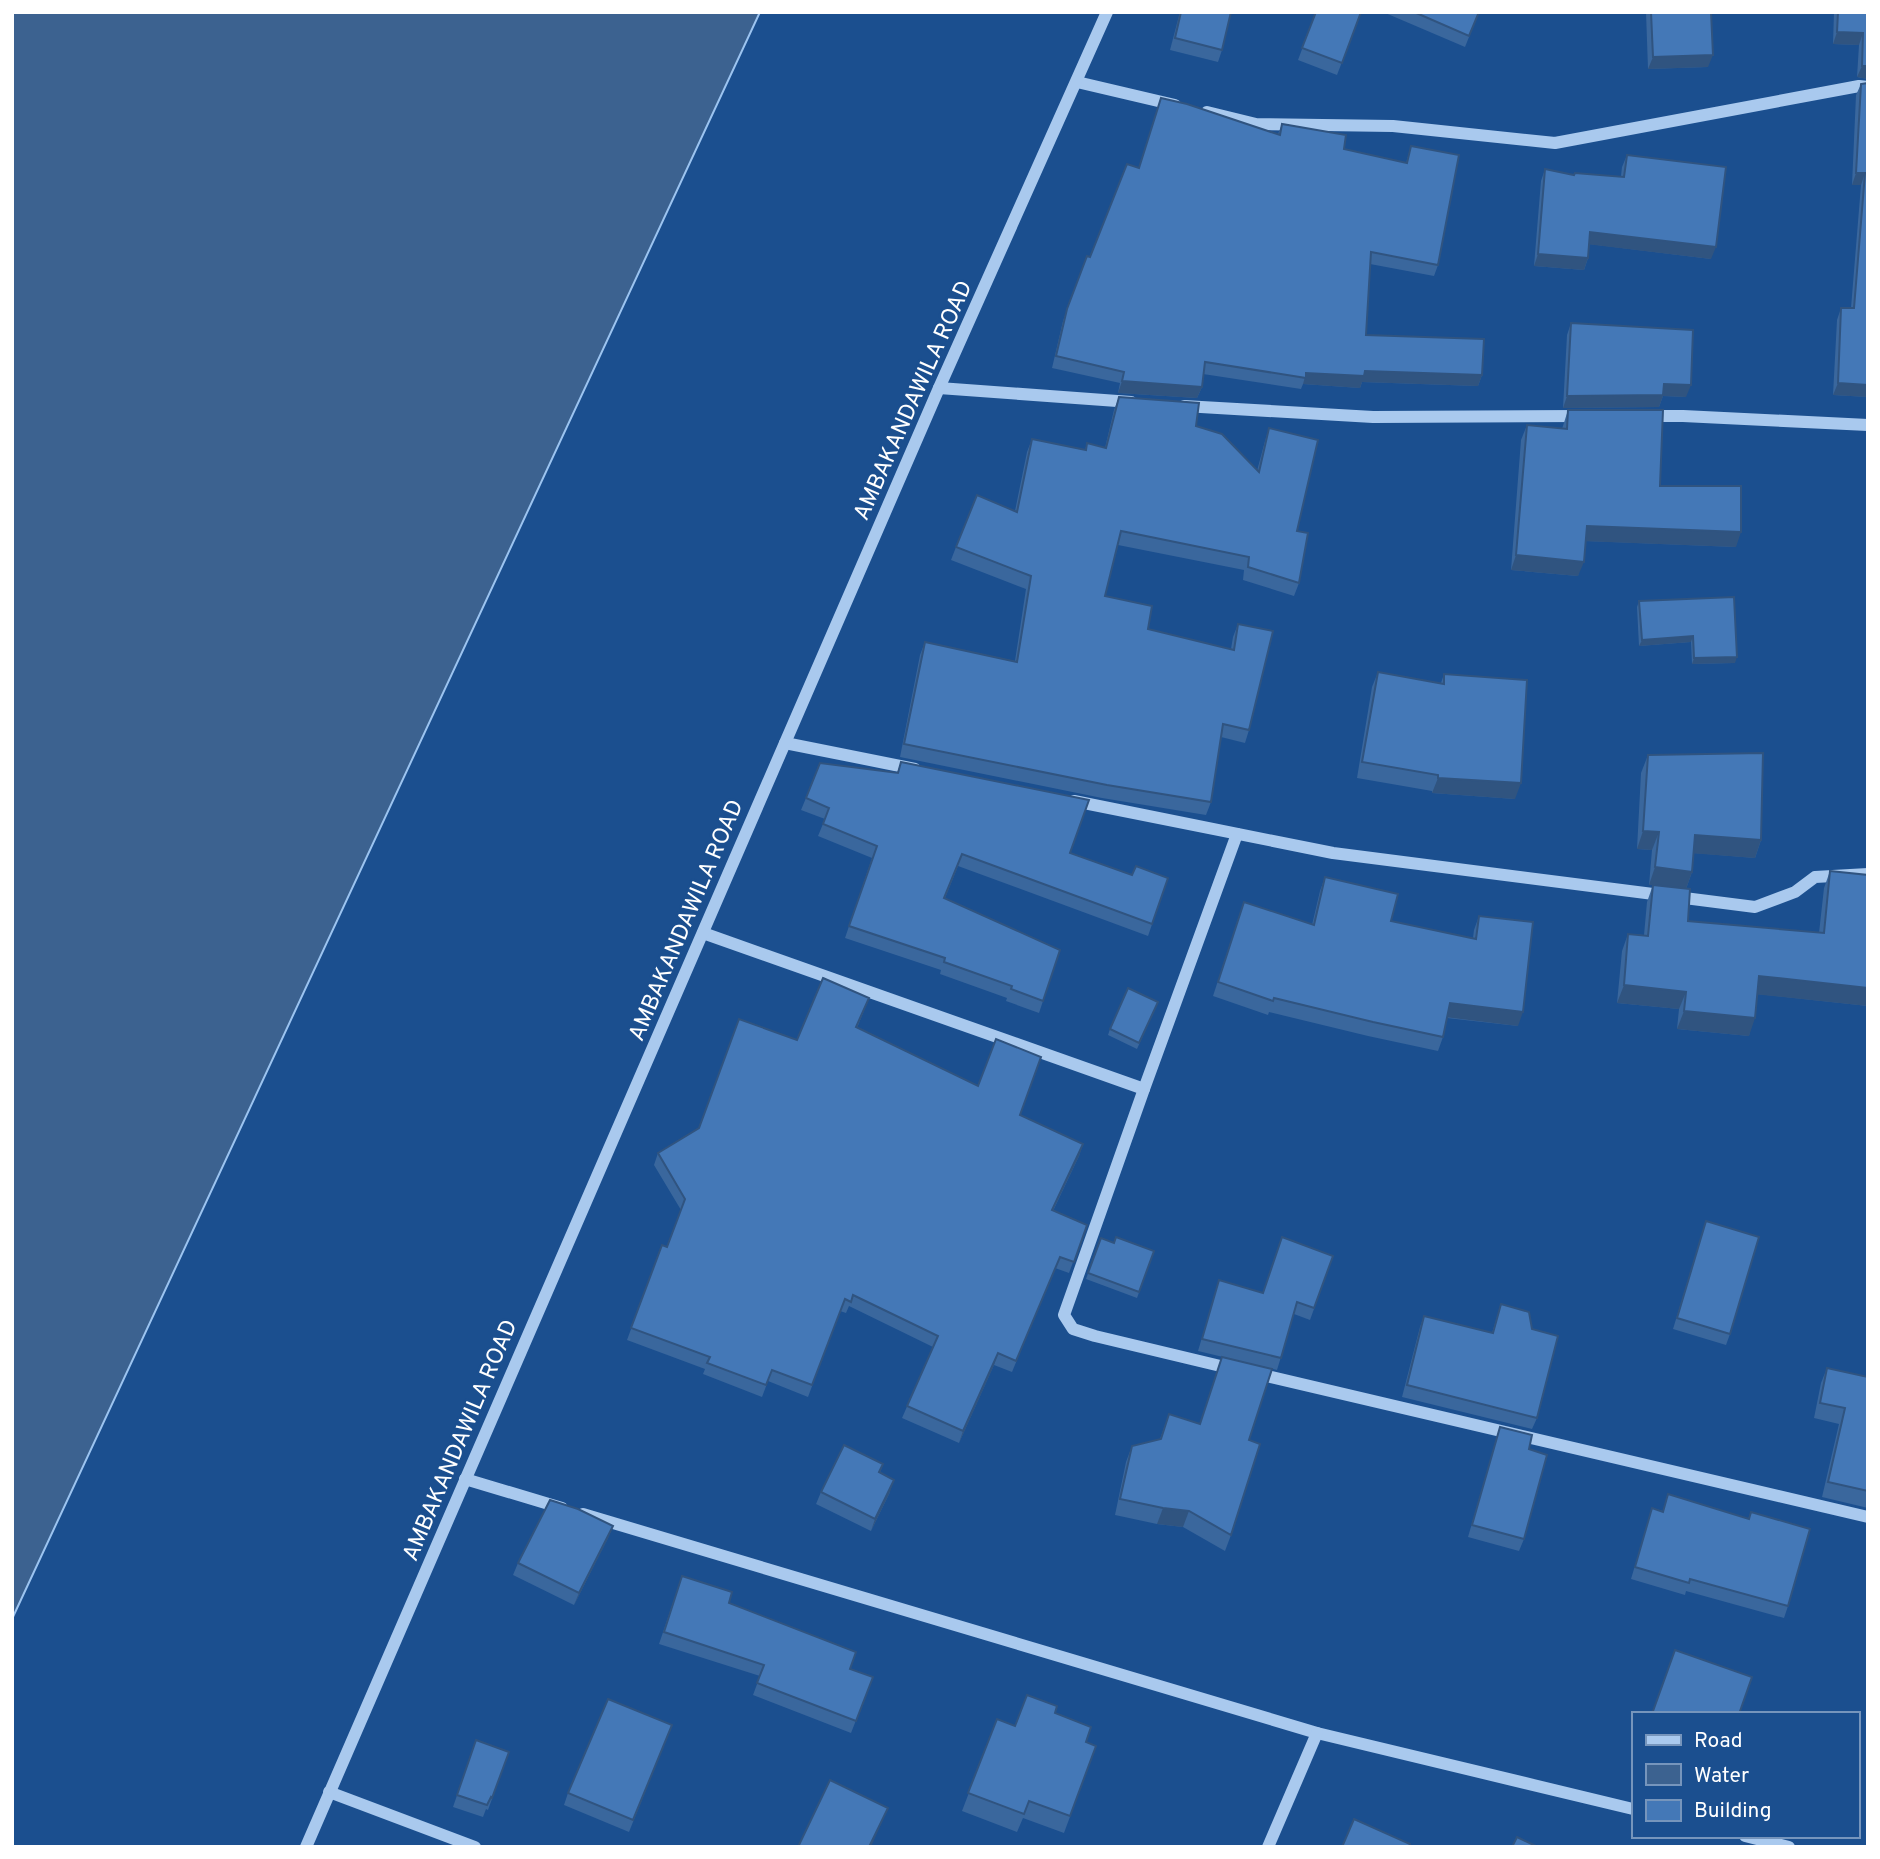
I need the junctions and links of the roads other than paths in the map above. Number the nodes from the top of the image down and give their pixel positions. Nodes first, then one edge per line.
1 (1107, 12) edge
2 (1077, 82) junction
3 (1868, 87) edge
4 (939, 388) junction
5 (1141, 403) edge
6 (1168, 405) edge
7 (1589, 416) edge
8 (1643, 416) edge
9 (1868, 425) edge
10 (785, 743) junction
11 (922, 771) edge
12 (1059, 798) edge
13 (1237, 834) junction
14 (1868, 874) edge
15 (703, 933) junction
16 (1144, 1089) junction
17 (465, 1479) junction
18 (1868, 1517) edge
19 (1317, 1733) junction
20 (329, 1792) junction
21 (1632, 1809) edge
22 (1753, 1838) edge
23 (306, 1847) edge
24 (475, 1847) edge
25 (1268, 1847) edge
26 (1789, 1847) edge

1 - 2 street, AMBAKANDAWILA ROAD
2 - 3 street
2 - 4 street, AMBAKANDAWILA ROAD
4 - 5 street
4 - 10 street, AMBAKANDAWILA ROAD
6 - 7 street
8 - 9 street
10 - 11 street
10 - 15 street, AMBAKANDAWILA ROAD
12 - 13 street
13 - 14 street
13 - 16 street
15 - 16 street
15 - 17 street, AMBAKANDAWILA ROAD
16 - 18 street
17 - 19 street
17 - 20 street, AMBAKANDAWILA ROAD
19 - 21 street
19 - 25 street
20 - 23 street, AMBAKANDAWILA ROAD
20 - 24 street
22 - 26 street

